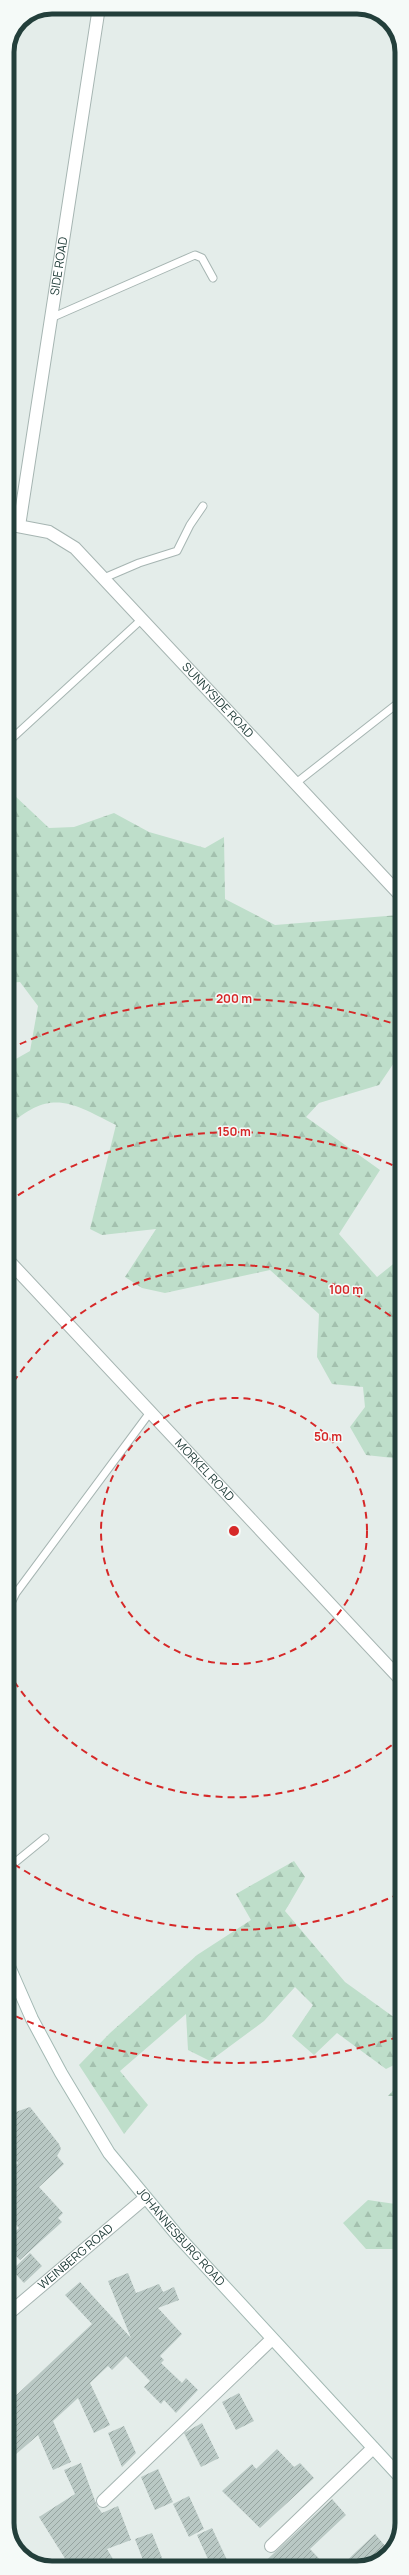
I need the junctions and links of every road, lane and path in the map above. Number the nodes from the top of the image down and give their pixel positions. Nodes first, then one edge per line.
1 (98, 14) edge
2 (213, 278) dead end
3 (51, 318) junction
4 (203, 506) dead end
5 (14, 520) edge
6 (14, 525) edge
7 (104, 578) junction
8 (142, 619) junction
9 (395, 705) edge
10 (14, 737) edge
11 (296, 783) junction
12 (395, 889) edge
13 (14, 1266) edge
14 (151, 1411) junction
15 (14, 1597) edge
16 (395, 1673) edge
17 (45, 1838) dead end
18 (14, 1863) edge
19 (14, 1978) edge
20 (145, 2198) junction
21 (14, 2309) edge
22 (272, 2339) junction
23 (374, 2448) junction
24 (395, 2471) edge
25 (103, 2501) dead end
26 (271, 2546) dead end

1 - 3 street, SIDE ROAD
2 - 3 lane
3 - 5 street, SIDE ROAD
4 - 7 lane
6 - 7 street, SUNNYSIDE ROAD
7 - 8 street, SUNNYSIDE ROAD
8 - 10 lane
8 - 11 street, SUNNYSIDE ROAD
9 - 11 lane
11 - 12 street, SUNNYSIDE ROAD
13 - 14 street, MORKEL ROAD
14 - 15 lane
14 - 16 street, MORKEL ROAD
17 - 18 lane
19 - 20 street, JOHANNESBURG ROAD
20 - 21 street, WEINBERG ROAD
20 - 22 street, JOHANNESBURG ROAD
22 - 23 street, JOHANNESBURG ROAD
22 - 25 street
23 - 24 street, JOHANNESBURG ROAD
23 - 26 street

